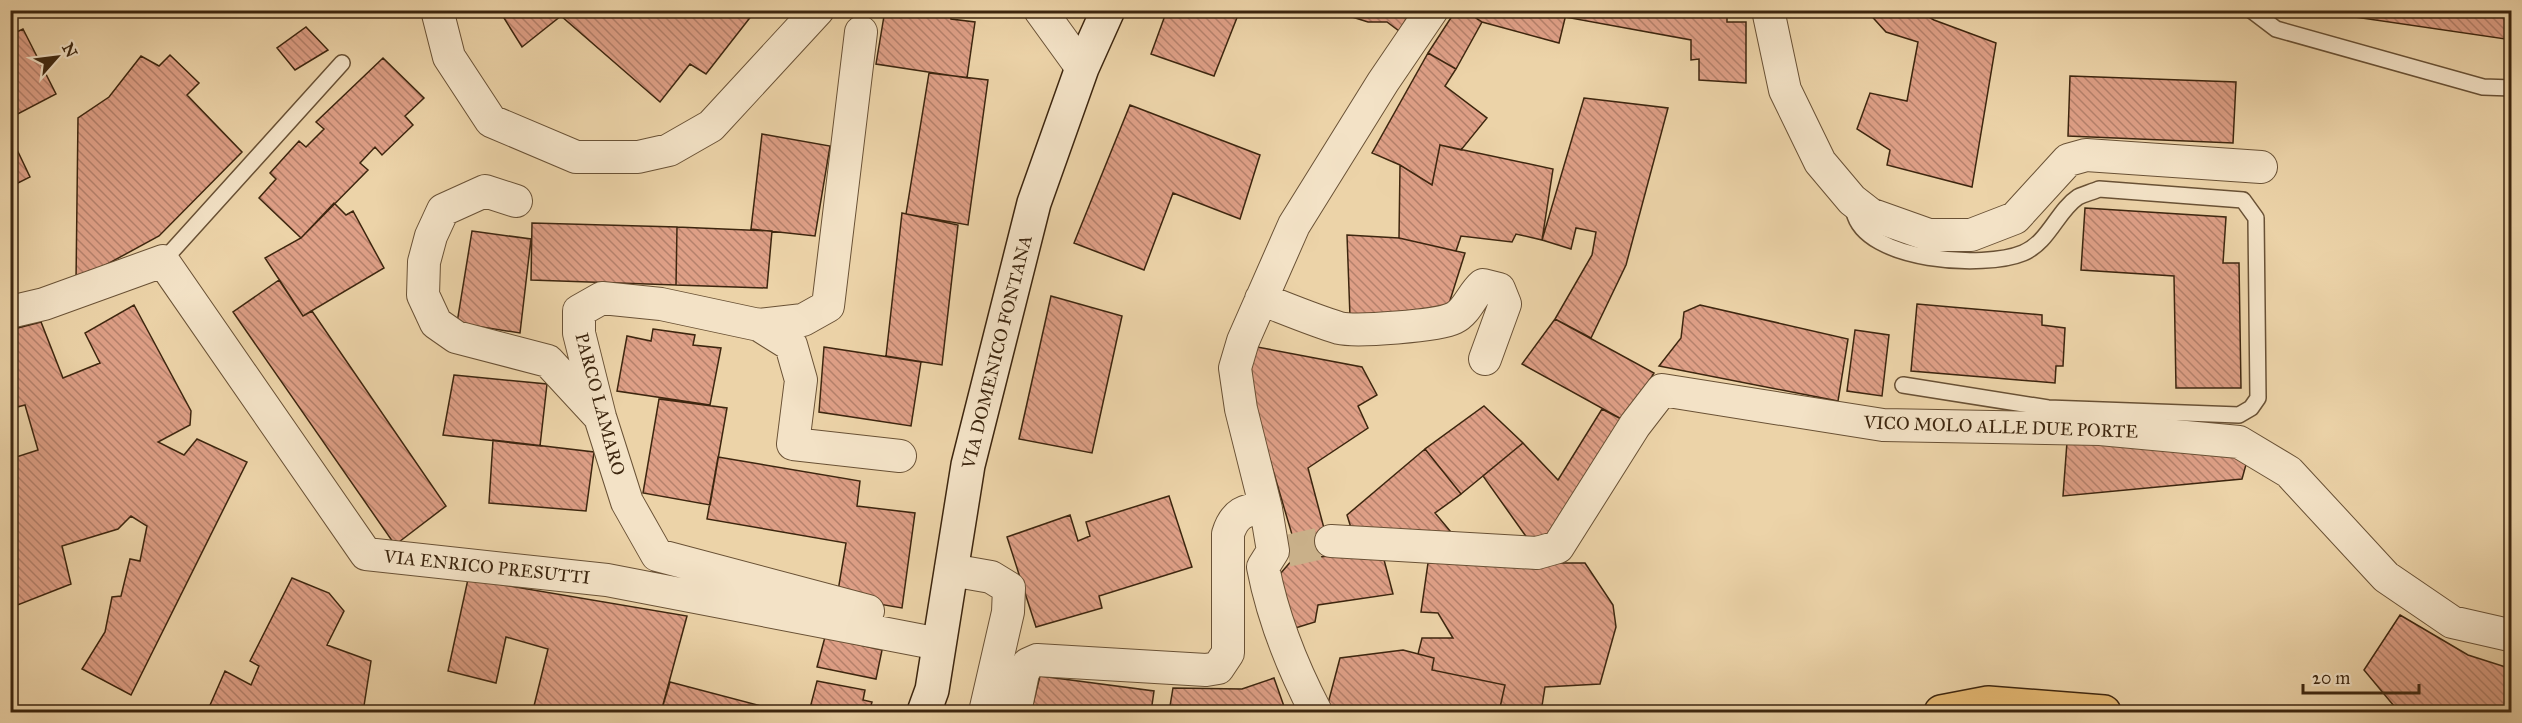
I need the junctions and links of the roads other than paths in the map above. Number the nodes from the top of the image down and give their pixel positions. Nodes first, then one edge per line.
1 (437, 10) edge
2 (818, 10) edge
3 (1040, 10) edge
4 (1108, 10) edge
5 (1431, 10) edge
6 (1768, 10) edge
7 (2251, 10) edge
8 (861, 32) dead end
9 (342, 63) dead end
10 (1082, 68) junction
11 (2511, 88) edge
12 (2261, 167) dead end
13 (1852, 200) junction
14 (516, 201) dead end
15 (163, 261) junction
16 (1261, 299) junction
17 (10, 312) edge
18 (759, 325) junction
19 (1485, 359) dead end
20 (1903, 385) dead end
21 (600, 417) junction
22 (900, 456) dead end
23 (1266, 509) junction
24 (1331, 541) tunnel mouth
25 (951, 570) junction
26 (2510, 629) edge
27 (940, 637) junction
28 (924, 712) edge
29 (985, 712) edge
30 (1015, 712) edge
31 (1316, 712) edge
32 (1941, 712) edge
33 (2104, 712) edge

1 - 2 street
3 - 10 street
4 - 10 main road, VIA DOMENICO FONTANA
5 - 16 street
6 - 13 street
7 - 11 lane
8 - 18 street
9 - 15 lane
10 - 25 main road, VIA DOMENICO FONTANA
12 - 13 street
13 - 20 lane
14 - 21 street
15 - 17 street
15 - 27 street, VIA ENRICO PRESUTTI
16 - 19 street
16 - 23 street
18 - 21 street, PARCO LAMARO
18 - 22 street, PARCO LAMARO
21 - 27 street, PARCO LAMARO
23 - 30 street
23 - 31 street
24 - 26 street, VICO MOLO ALLE DUE PORTE
25 - 27 main road, VIA DOMENICO FONTANA
25 - 29 street
27 - 28 main road, VIA DOMENICO FONTANA
32 - 33 highway

